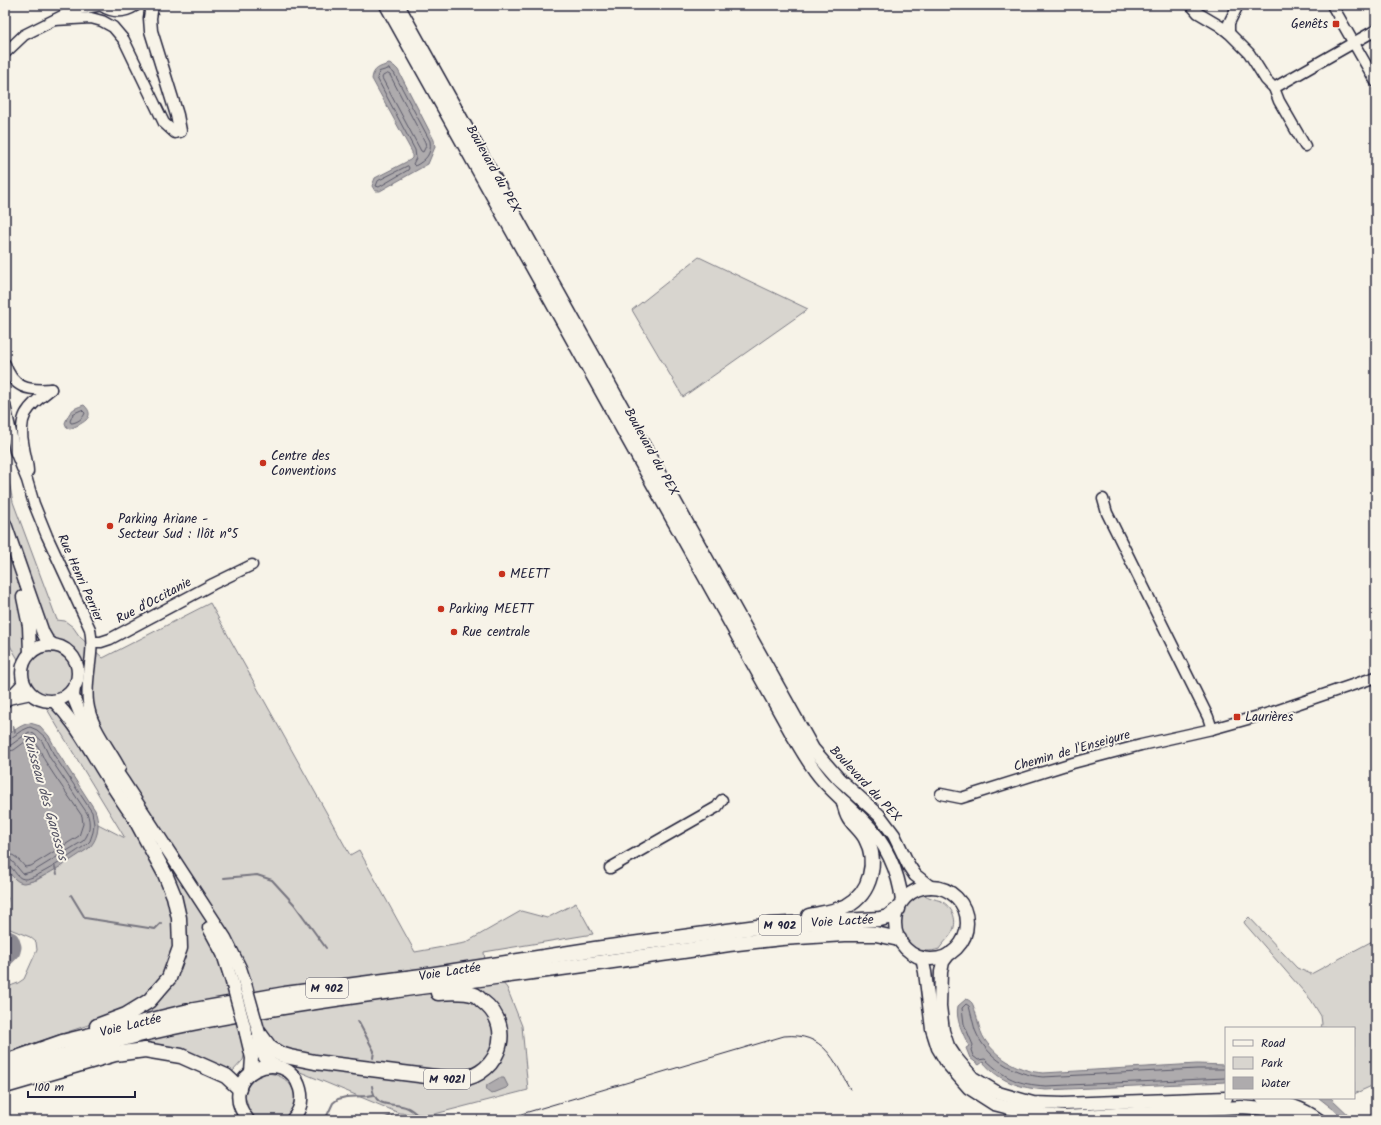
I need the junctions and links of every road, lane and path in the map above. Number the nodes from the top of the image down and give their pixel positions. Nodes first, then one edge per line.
1 (102, 5) edge
2 (135, 5) edge
3 (152, 5) edge
4 (386, 5) edge
5 (398, 5) edge
6 (1191, 5) edge
7 (1238, 5) edge
8 (1332, 5) edge
9 (55, 20) junction
10 (1376, 30) edge
11 (1229, 33) junction
12 (1353, 42) junction
13 (5, 53) edge
14 (1376, 82) edge
15 (1274, 88) junction
16 (177, 132) joint
17 (1305, 146) dead end
18 (5, 364) edge
19 (5, 405) edge
20 (27, 480) junction
21 (1103, 499) dead end
22 (6, 528) edge
23 (252, 565) dead end
24 (92, 642) junction
25 (53, 645) junction
26 (30, 653) junction
27 (1376, 677) edge
28 (23, 683) junction
29 (74, 687) junction
30 (31, 694) junction
31 (7, 701) edge
32 (54, 701) junction
33 (1212, 729) junction
34 (124, 783) junction
35 (941, 794) dead end
36 (722, 800) dead end
37 (844, 803) junction
38 (137, 822) junction
39 (610, 868) dead end
40 (930, 887) junction
41 (900, 905) junction
42 (718, 932) junction
43 (898, 939) junction
44 (949, 954) junction
45 (922, 958) junction
46 (238, 981) junction
47 (408, 989) junction
48 (252, 1033) junction
49 (62, 1042) junction
50 (5, 1062) edge
51 (275, 1066) junction
52 (251, 1072) junction
53 (5, 1076) edge
54 (5, 1086) edge
55 (239, 1088) junction
56 (1225, 1098) edge
57 (1268, 1099) edge
58 (248, 1120) edge
59 (293, 1120) edge
60 (1300, 1120) edge
61 (1319, 1120) edge

1 - 2 main road
1 - 9 street
3 - 16 main road
4 - 37 main road, Boulevard du PEX
5 - 40 main road, Boulevard du PEX
6 - 11 street
7 - 11 street
8 - 12 street
9 - 13 street
9 - 16 street
10 - 12 street
11 - 15 street
12 - 14 street
12 - 15 street
15 - 17 street
18 - 20 street
19 - 20 street, Rue Henri Perrier
20 - 24 street, Rue Henri Perrier
21 - 33 street
22 - 25 main road
22 - 26 main road
23 - 24 street, Rue d'Occitanie
24 - 34 street, Rue Henri Perrier
25 - 26 main road
25 - 29 main road
26 - 28 main road
27 - 33 street, Chemin de l'Enseigure
28 - 30 main road
28 - 31 street
29 - 32 main road
29 - 34 main road
30 - 31 street
30 - 32 main road
32 - 38 main road
33 - 35 street, Chemin de l'Enseigure
34 - 46 main road
36 - 39 street
37 - 41 main road, Boulevard du PEX
37 - 42 highway
38 - 46 main road
38 - 49 highway
40 - 41 main road
40 - 44 main road
41 - 42 highway, Voie Lactée / M 902
41 - 43 main road
42 - 49 highway, Voie Lactée / M 902
43 - 45 main road
43 - 47 highway, Voie Lactée / M 902
44 - 45 main road
44 - 56 main road
45 - 60 main road
46 - 48 main road, bridge
47 - 48 highway, M 902l
47 - 53 highway, Voie Lactée / M 902
48 - 51 main road
48 - 52 main road
49 - 50 highway, Voie Lactée / M 902
51 - 52 main road
51 - 59 main road
52 - 55 main road
54 - 55 highway
55 - 58 main road
57 - 61 main road

